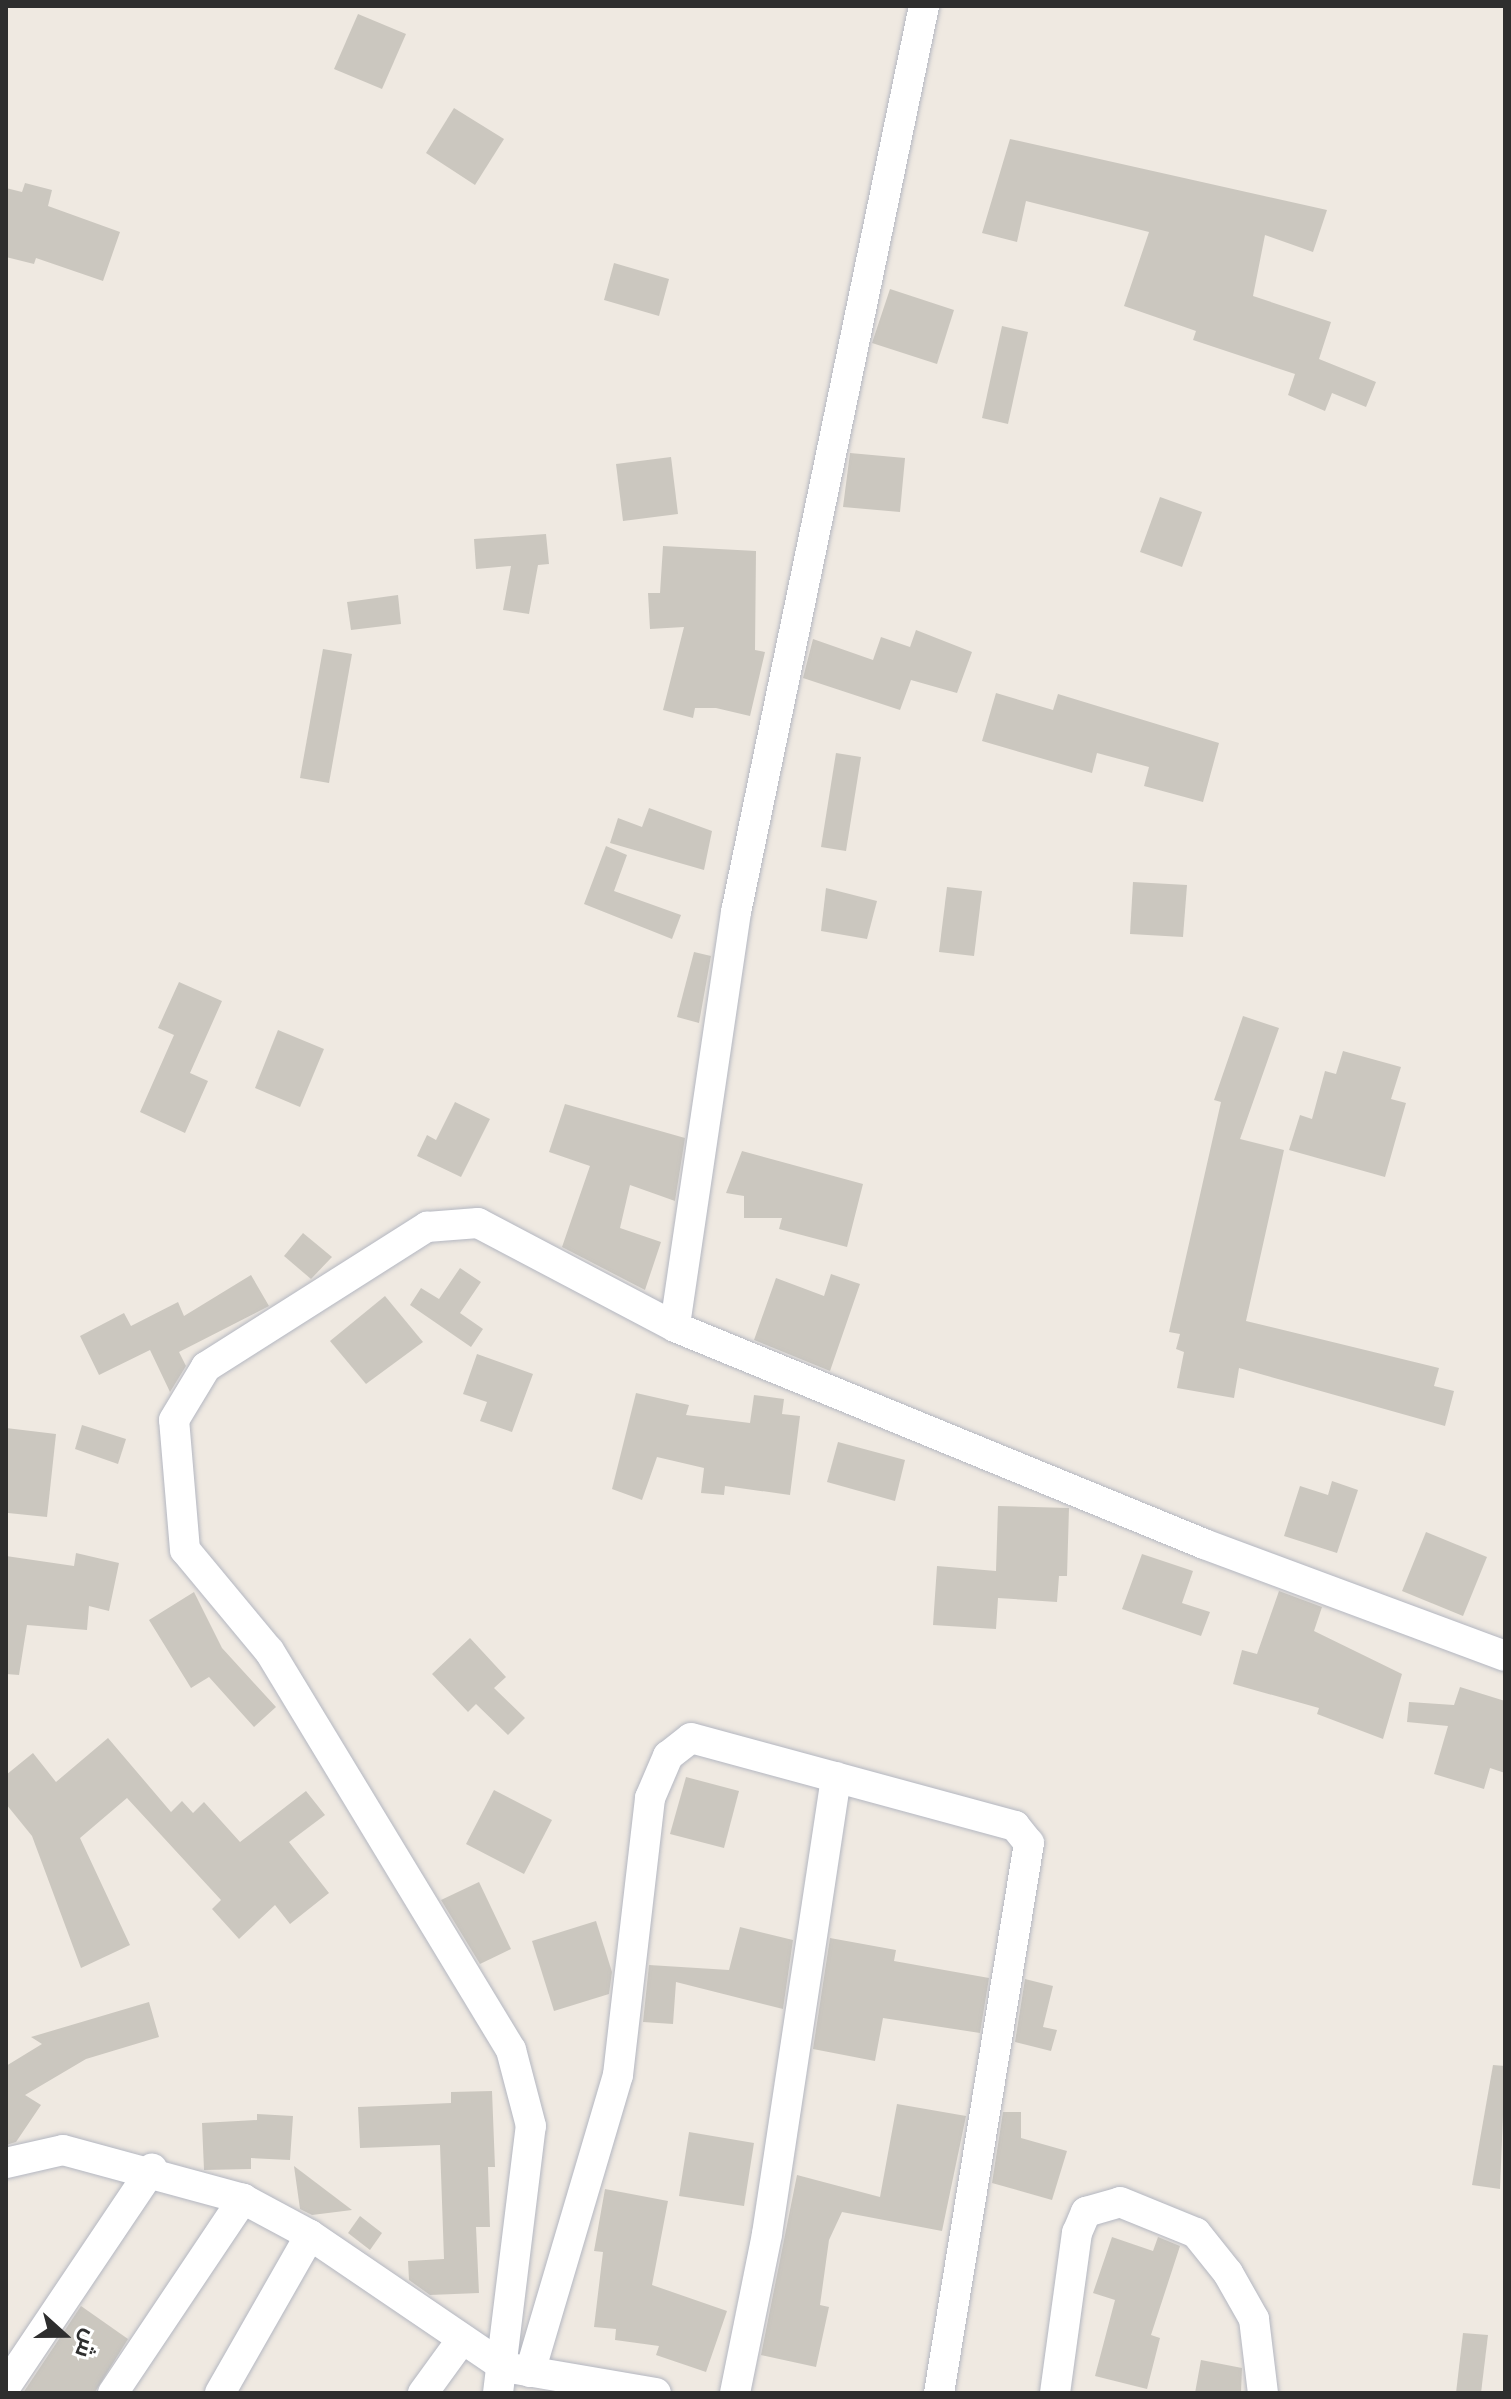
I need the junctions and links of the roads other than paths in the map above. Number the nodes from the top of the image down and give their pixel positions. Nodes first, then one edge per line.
1 (924, 6) edge
2 (675, 1327) junction
3 (1505, 1656) edge
4 (836, 1777) junction
5 (6, 2163) edge
6 (152, 2169) junction
7 (243, 2199) junction
8 (310, 2235) junction
9 (460, 2342) junction
10 (18, 2358) edge
11 (511, 2377) edge
12 (6, 2386) edge
13 (231, 2388) edge
14 (650, 2392) edge
15 (113, 2393) edge
16 (423, 2393) edge
17 (656, 2393) edge
18 (735, 2393) edge
19 (939, 2393) edge
20 (1055, 2393) edge
21 (1263, 2393) edge

1 - 2 street
2 - 3 street
2 - 11 street
4 - 11 street
4 - 18 street
4 - 19 street
5 - 6 street
6 - 7 street
6 - 10 street
7 - 8 street
7 - 15 street
8 - 9 street
8 - 13 street
9 - 11 street
9 - 16 street
10 - 12 street
11 - 14 street
14 - 17 street
20 - 21 street

